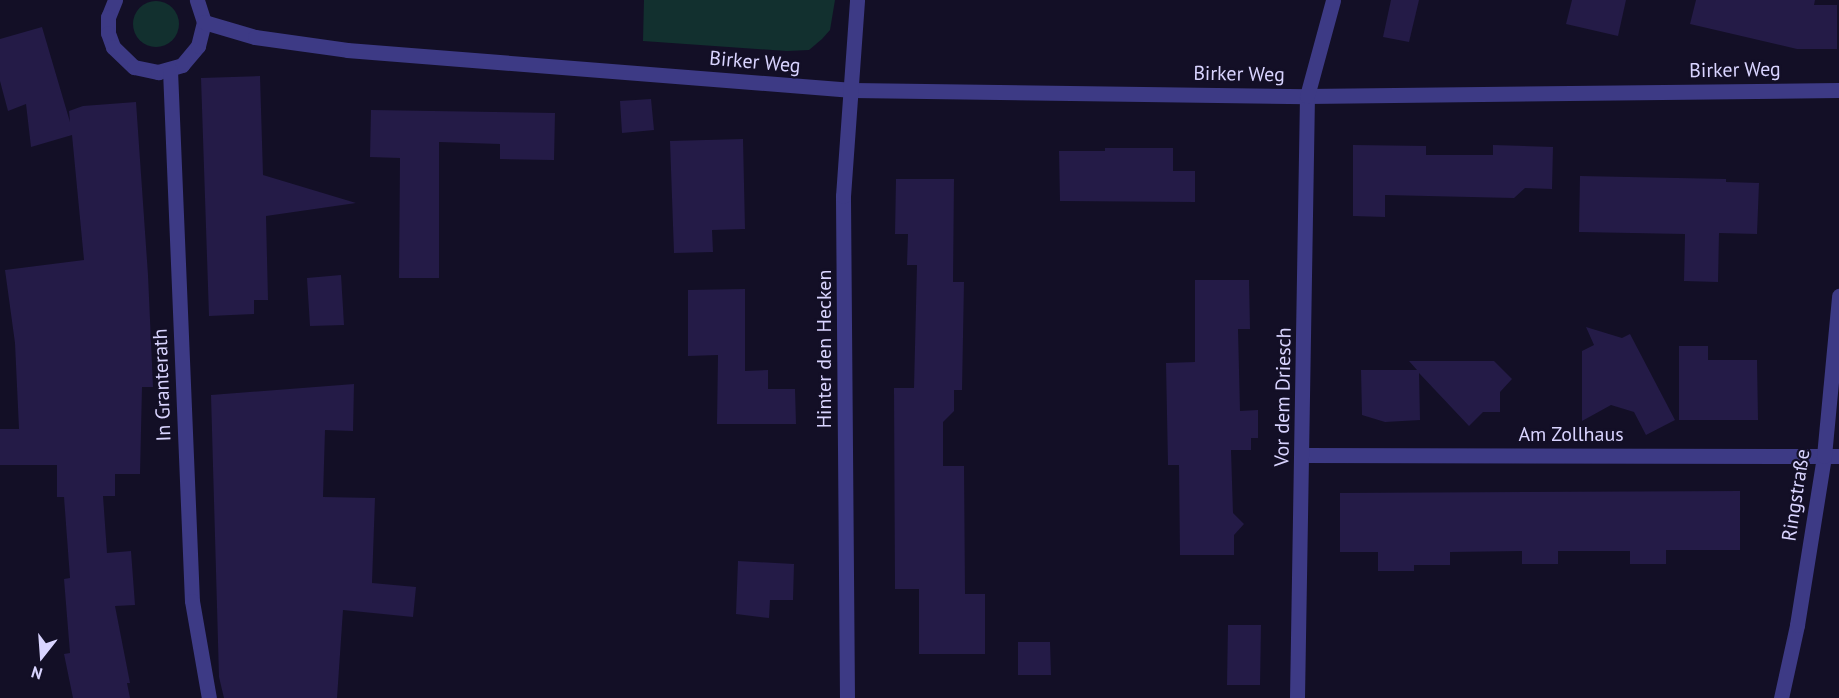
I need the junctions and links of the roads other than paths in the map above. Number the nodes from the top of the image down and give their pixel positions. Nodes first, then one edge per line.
1 (197, 0) edge
2 (857, 0) edge
3 (1333, 0) edge
4 (110, 1) edge
5 (204, 22) junction
6 (171, 70) junction
7 (852, 90) junction
8 (1839, 90) edge
9 (1307, 96) junction
10 (1839, 296) edge
11 (1303, 455) junction
12 (1831, 456) edge
13 (209, 698) edge
14 (848, 698) edge
15 (1297, 698) edge
16 (1781, 698) edge

1 - 5 street
2 - 7 street, Hinter den Hecken
3 - 9 street, Birker Weg
4 - 6 street
5 - 6 street
5 - 7 street, Birker Weg
6 - 13 street, In Granterath
7 - 9 street, Birker Weg
7 - 14 street, Hinter den Hecken
8 - 9 street, Birker Weg
9 - 11 street, Vor dem Driesch
10 - 12 street, Ringstraße
11 - 12 street, Am Zollhaus
11 - 15 street, Vor dem Driesch
12 - 16 street, Ringstraße

